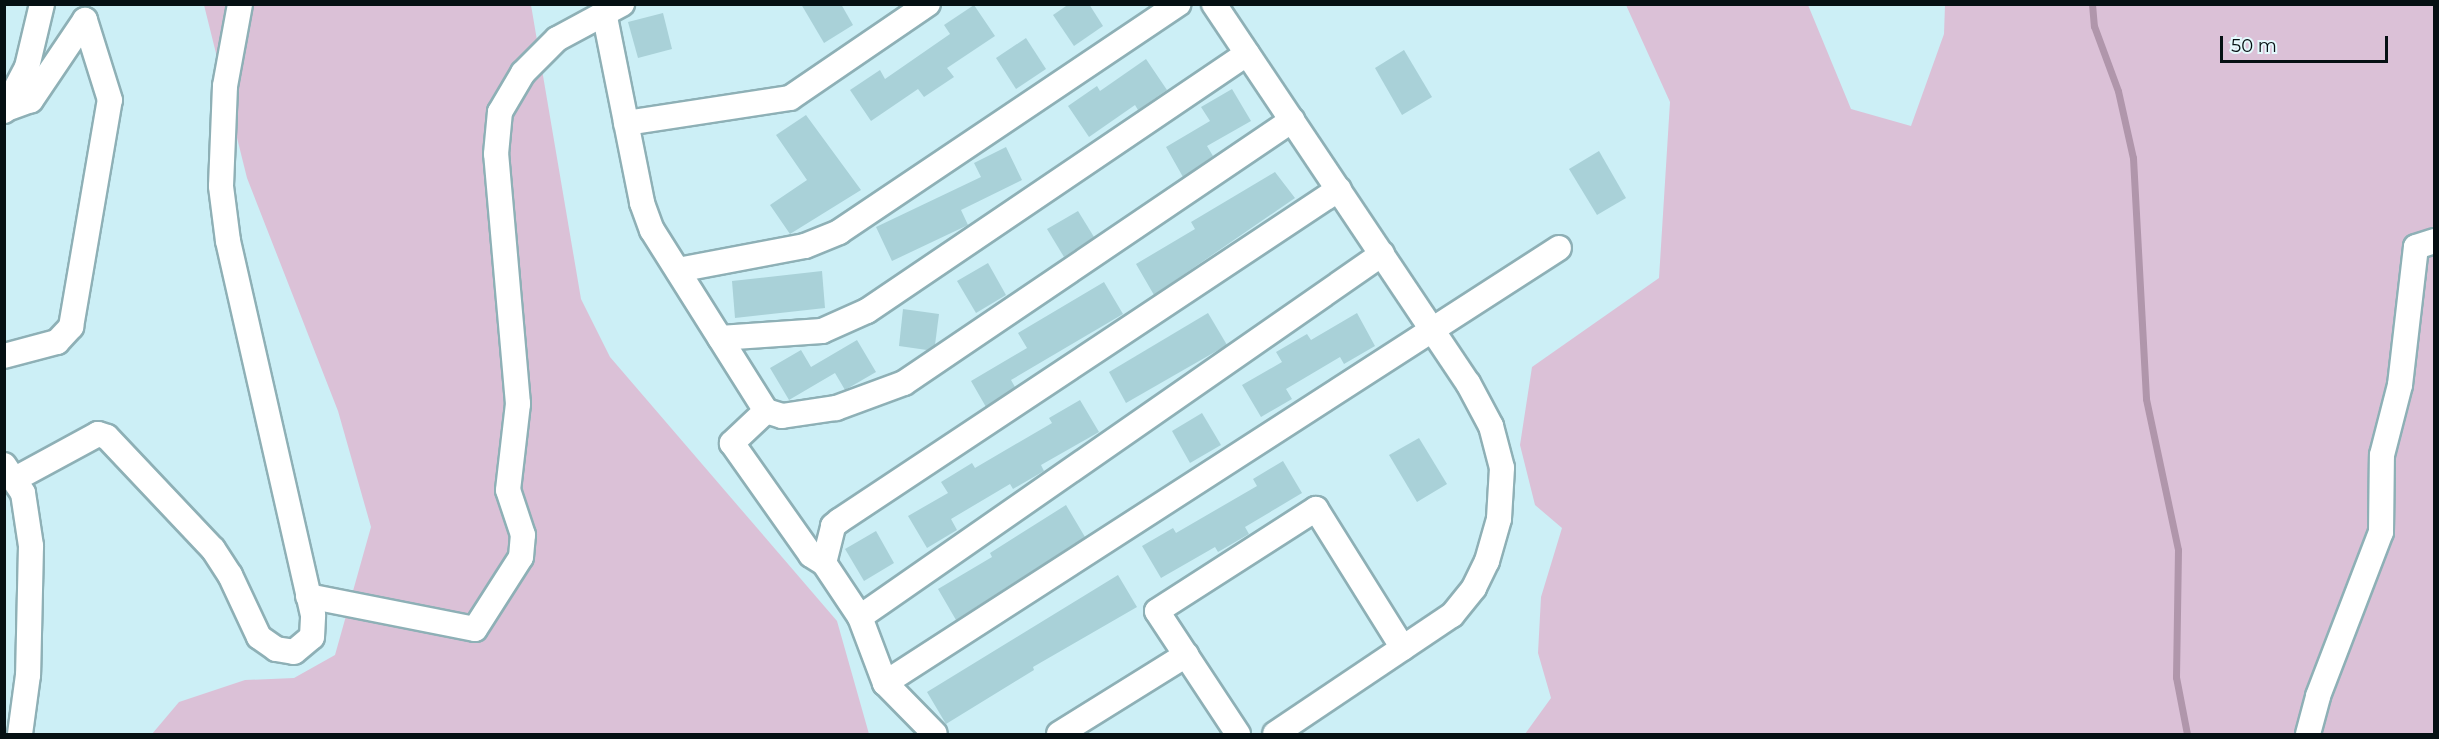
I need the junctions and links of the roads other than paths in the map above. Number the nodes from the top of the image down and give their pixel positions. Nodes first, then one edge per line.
1 (42, 4) edge
2 (240, 4) edge
3 (928, 4) edge
4 (1178, 4) edge
5 (1214, 4) edge
6 (613, 8) edge
7 (1247, 54) junction
8 (5, 110) edge
9 (1292, 120) junction
10 (626, 123) junction
11 (1339, 189) junction
12 (2434, 241) edge
13 (1559, 248) dead end
14 (1382, 254) junction
15 (678, 270) junction
16 (1434, 331) junction
17 (720, 338) junction
18 (4, 356) edge
19 (766, 411) junction
20 (11, 471) edge
21 (824, 563) junction
22 (314, 597) junction
23 (860, 617) junction
24 (1402, 648) junction
25 (1186, 655) junction
26 (885, 682) junction
27 (20, 735) edge
28 (935, 735) edge
29 (1059, 735) edge
30 (1238, 735) edge
31 (1275, 735) edge
32 (2308, 735) edge

1 - 8 street
2 - 22 street
3 - 10 street
4 - 15 street
5 - 7 street
6 - 10 street
6 - 22 street
7 - 9 street
7 - 17 street
8 - 18 street
9 - 11 street
9 - 19 street
10 - 15 street
11 - 14 street
11 - 21 street
12 - 32 street
13 - 16 street
14 - 16 street
14 - 23 street
15 - 17 street
16 - 24 street
16 - 26 street
17 - 19 street
19 - 21 street
20 - 22 street
20 - 27 street
21 - 23 street
23 - 26 street
24 - 25 street
24 - 31 street
25 - 29 street
25 - 30 street
26 - 28 street

